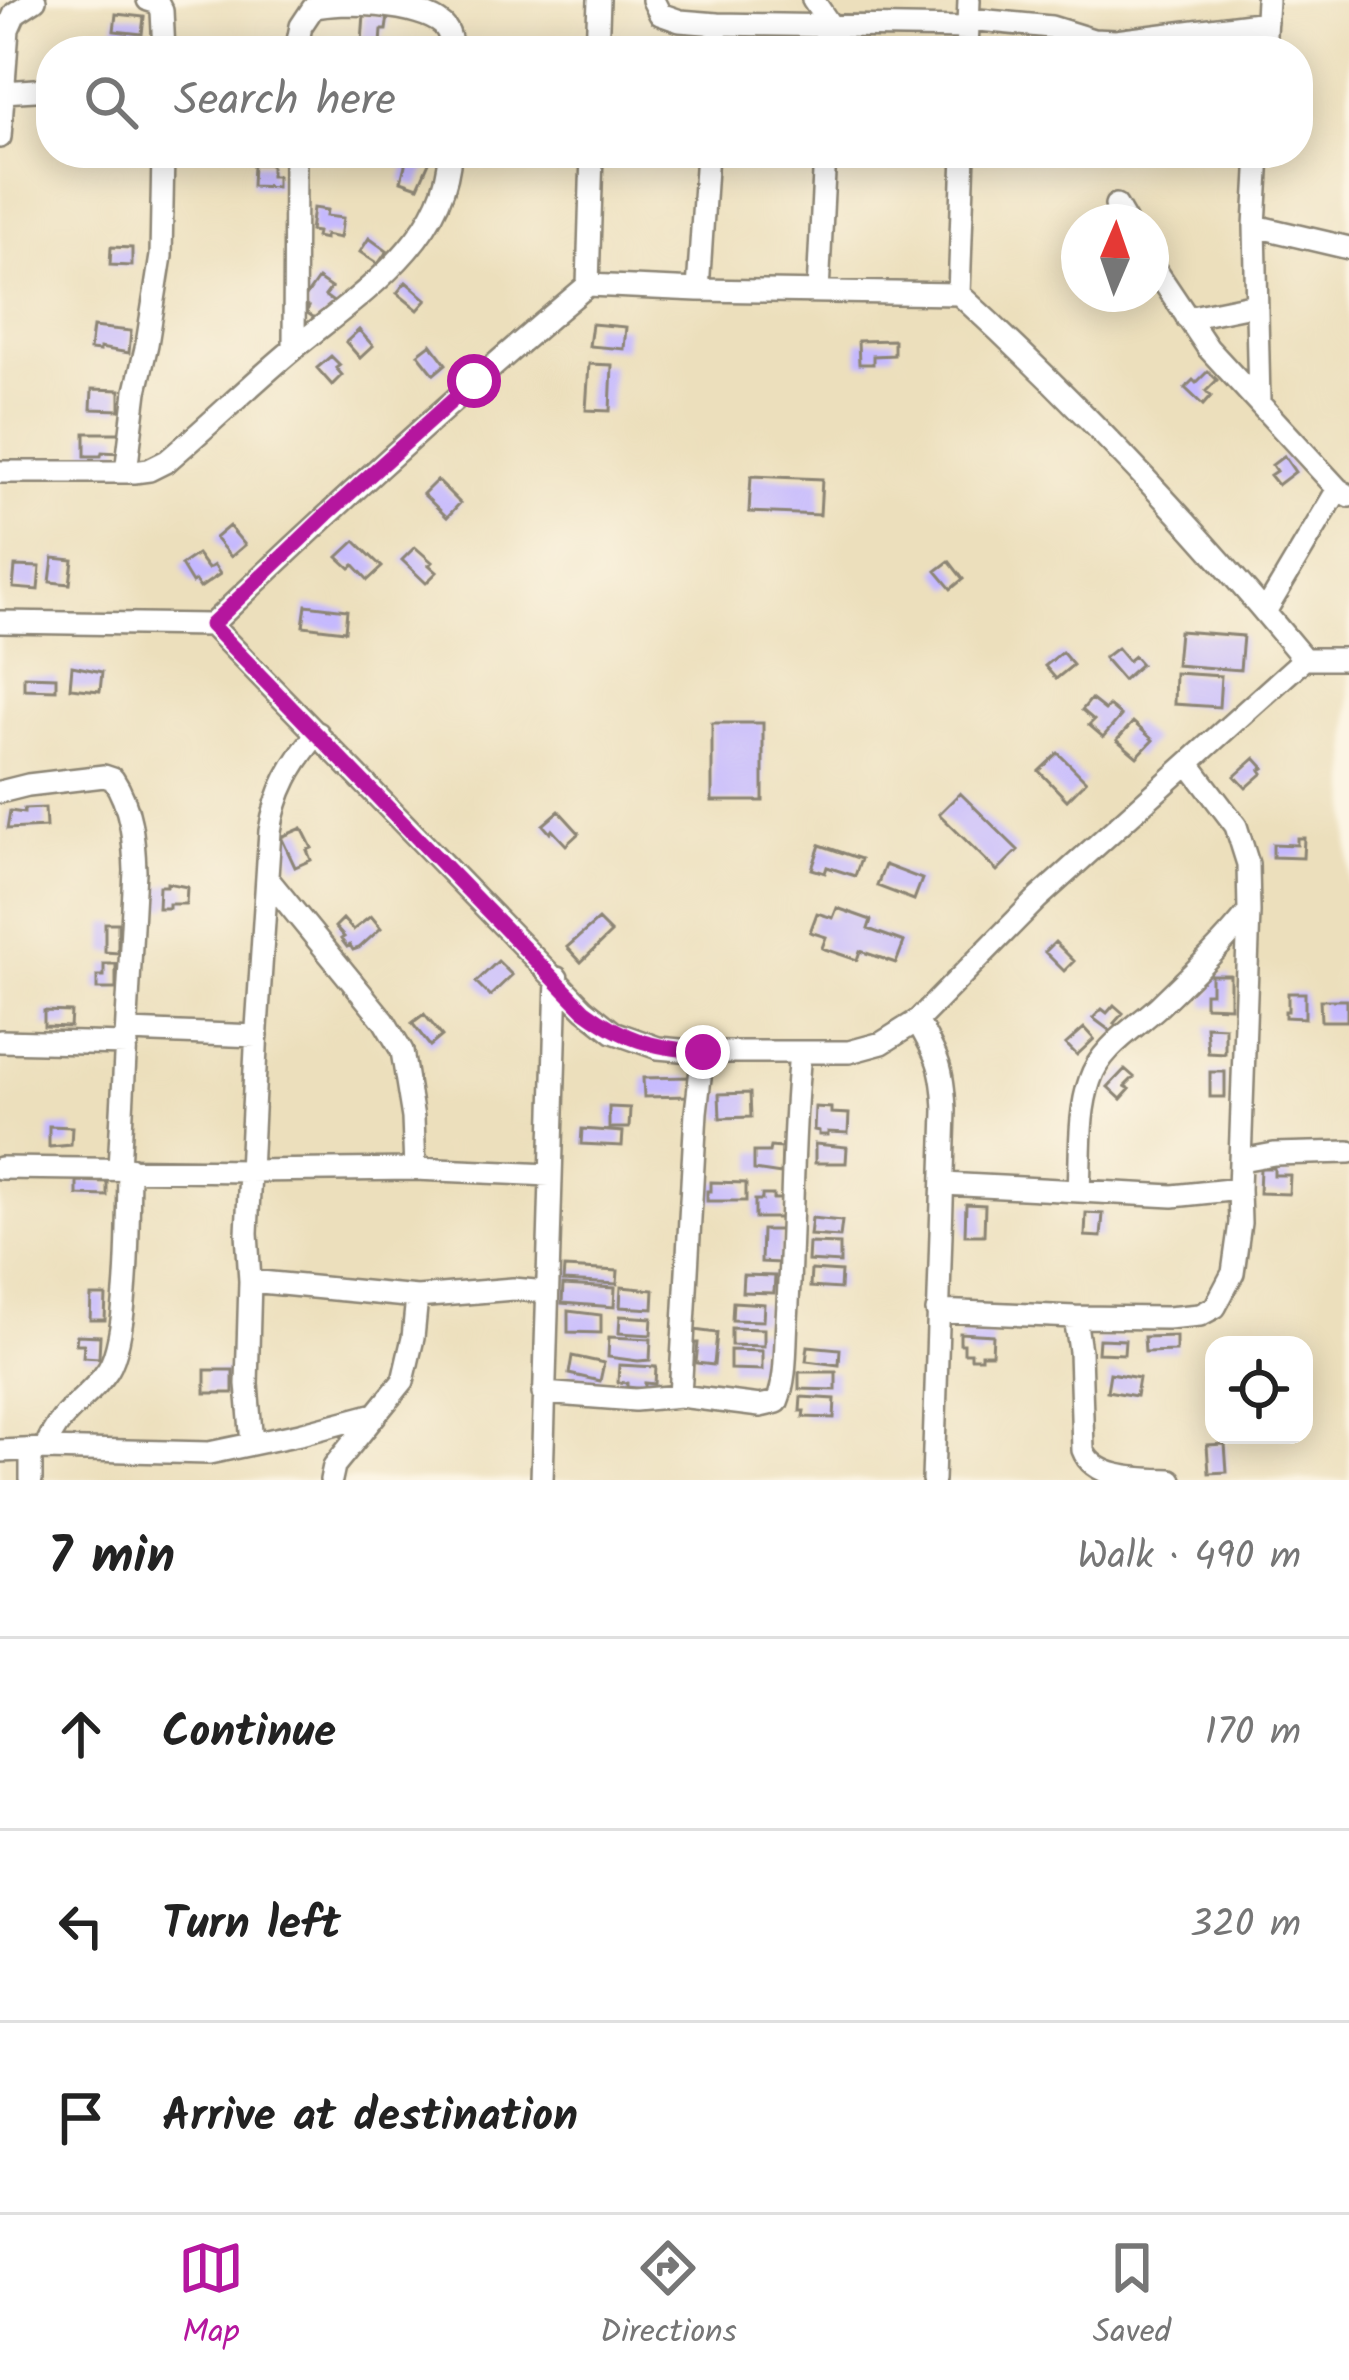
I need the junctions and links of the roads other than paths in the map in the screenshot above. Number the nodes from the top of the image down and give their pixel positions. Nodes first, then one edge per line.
1 (35, 0) edge
2 (148, 0) edge
3 (599, 0) edge
4 (653, 0) edge
5 (813, 0) edge
6 (1266, 11) edge
7 (717, 24) junction
8 (830, 25) junction
9 (968, 25) edge
10 (163, 36) edge
11 (299, 36) edge
12 (449, 36) edge
13 (598, 36) edge
14 (716, 36) edge
15 (830, 36) edge
16 (1078, 36) edge
17 (1141, 36) edge
18 (36, 93) edge
19 (2, 101) edge
20 (0, 137) edge
21 (163, 168) edge
22 (296, 168) edge
23 (450, 168) edge
24 (592, 168) edge
25 (706, 168) edge
26 (824, 168) edge
27 (963, 168) edge
28 (1258, 168) edge
29 (1255, 226) junction
30 (1349, 248) edge
31 (588, 284) junction
32 (698, 290) junction
33 (1169, 290) edge
34 (818, 292) junction
35 (958, 294) junction
36 (1256, 304) junction
37 (1187, 318) junction
38 (294, 348) junction
39 (1259, 401) junction
40 (0, 472) edge
41 (126, 472) junction
42 (1344, 493) edge
43 (1265, 612) junction
44 (0, 622) edge
45 (211, 625) junction
46 (1304, 659) junction
47 (1349, 659) edge
48 (318, 733) junction
49 (1189, 764) junction
50 (0, 792) edge
51 (266, 878) junction
52 (1249, 912) junction
53 (556, 978) junction
54 (916, 1021) junction
55 (257, 1036) junction
56 (128, 1038) junction
57 (0, 1041) edge
58 (703, 1052) junction
59 (800, 1053) junction
60 (1349, 1152) edge
61 (1241, 1160) junction
62 (0, 1168) edge
63 (124, 1168) junction
64 (415, 1168) junction
65 (250, 1171) junction
66 (550, 1175) junction
67 (944, 1184) junction
68 (1239, 1189) junction
69 (1079, 1191) junction
70 (250, 1281) junction
71 (547, 1292) junction
72 (417, 1297) junction
73 (937, 1311) junction
74 (1076, 1316) junction
75 (543, 1393) junction
76 (680, 1396) junction
77 (375, 1414) junction
78 (320, 1428) junction
79 (252, 1444) junction
80 (38, 1450) junction
81 (0, 1451) edge
82 (333, 1473) edge
83 (31, 1480) edge
84 (542, 1480) edge
85 (933, 1480) edge
86 (1171, 1480) edge

1 - 19 street
2 - 10 street
3 - 13 street
4 - 7 street
5 - 8 street
6 - 17 street
7 - 8 street
7 - 14 street
8 - 9 street
8 - 15 street
9 - 16 street
11 - 12 street
18 - 19 street
19 - 20 street
21 - 41 street
22 - 38 street
23 - 38 street
24 - 31 street
25 - 32 street
26 - 34 street
27 - 35 street
28 - 29 street
29 - 30 street
29 - 36 street
31 - 32 street
31 - 45 street
32 - 34 street
33 - 37 street
34 - 35 street
35 - 43 street
36 - 37 street
36 - 39 street
37 - 39 street
38 - 41 street
39 - 42 street
40 - 41 street
42 - 43 street
43 - 46 street
44 - 45 street
45 - 48 street
46 - 47 street
46 - 49 street
48 - 51 street
48 - 53 street
49 - 52 street
49 - 54 street
50 - 56 street
51 - 55 street
51 - 64 street
52 - 61 street
52 - 69 street
53 - 58 street
53 - 66 street
54 - 59 street
54 - 67 street
55 - 56 street
55 - 65 street
56 - 57 street
56 - 63 street
58 - 59 street
58 - 76 street
59 - 76 street
60 - 61 street
61 - 68 street
62 - 63 street
63 - 65 street
63 - 80 street
64 - 65 street
64 - 66 street
65 - 70 street
66 - 71 street
67 - 69 street
67 - 73 street
68 - 69 street
68 - 74 street
70 - 72 street
70 - 79 street
71 - 72 street
71 - 75 street
72 - 77 street
73 - 74 street
73 - 85 street
74 - 86 street
75 - 76 street
75 - 84 street
77 - 78 street
77 - 82 street
78 - 79 street
78 - 82 street
79 - 80 street
80 - 81 street
80 - 83 street

